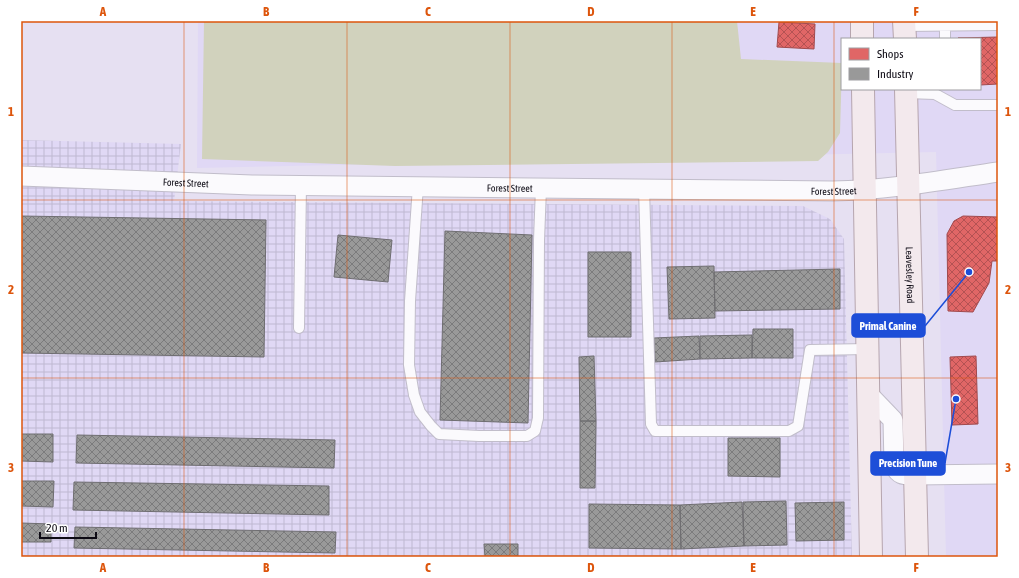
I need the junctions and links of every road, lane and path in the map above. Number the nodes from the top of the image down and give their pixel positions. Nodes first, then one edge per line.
1 (862, 21) edge
2 (945, 23) edge
3 (998, 25) edge
4 (905, 29) edge
5 (862, 38) edge
6 (945, 38) edge
7 (863, 90) edge
8 (906, 91) edge
9 (944, 94) edge
10 (998, 104) edge
11 (998, 172) edge
12 (21, 176) edge
13 (301, 185) junction
14 (418, 186) junction
15 (908, 186) junction
16 (541, 188) junction
17 (644, 188) junction
18 (866, 190) junction
19 (299, 328) dead end
20 (868, 348) junction
21 (869, 395) junction
22 (998, 474) edge
23 (915, 475) junction
24 (871, 557) edge
25 (917, 557) edge

1 - 5 main road
2 - 3 lane
2 - 4 lane
2 - 6 lane
7 - 18 main road
8 - 9 lane
8 - 15 main road, Leavesley Road
9 - 10 lane
11 - 15 street, Forest Street
12 - 13 street, Forest Street
13 - 14 street, Forest Street
13 - 19 lane
14 - 16 street, Forest Street
14 - 16 lane
15 - 18 street, Forest Street
15 - 23 main road, Leavesley Road
16 - 17 street, Forest Street
17 - 18 street, Forest Street
17 - 20 lane
18 - 20 main road
20 - 21 main road
21 - 23 street
21 - 24 main road
22 - 23 street
23 - 25 main road, Leavesley Road

